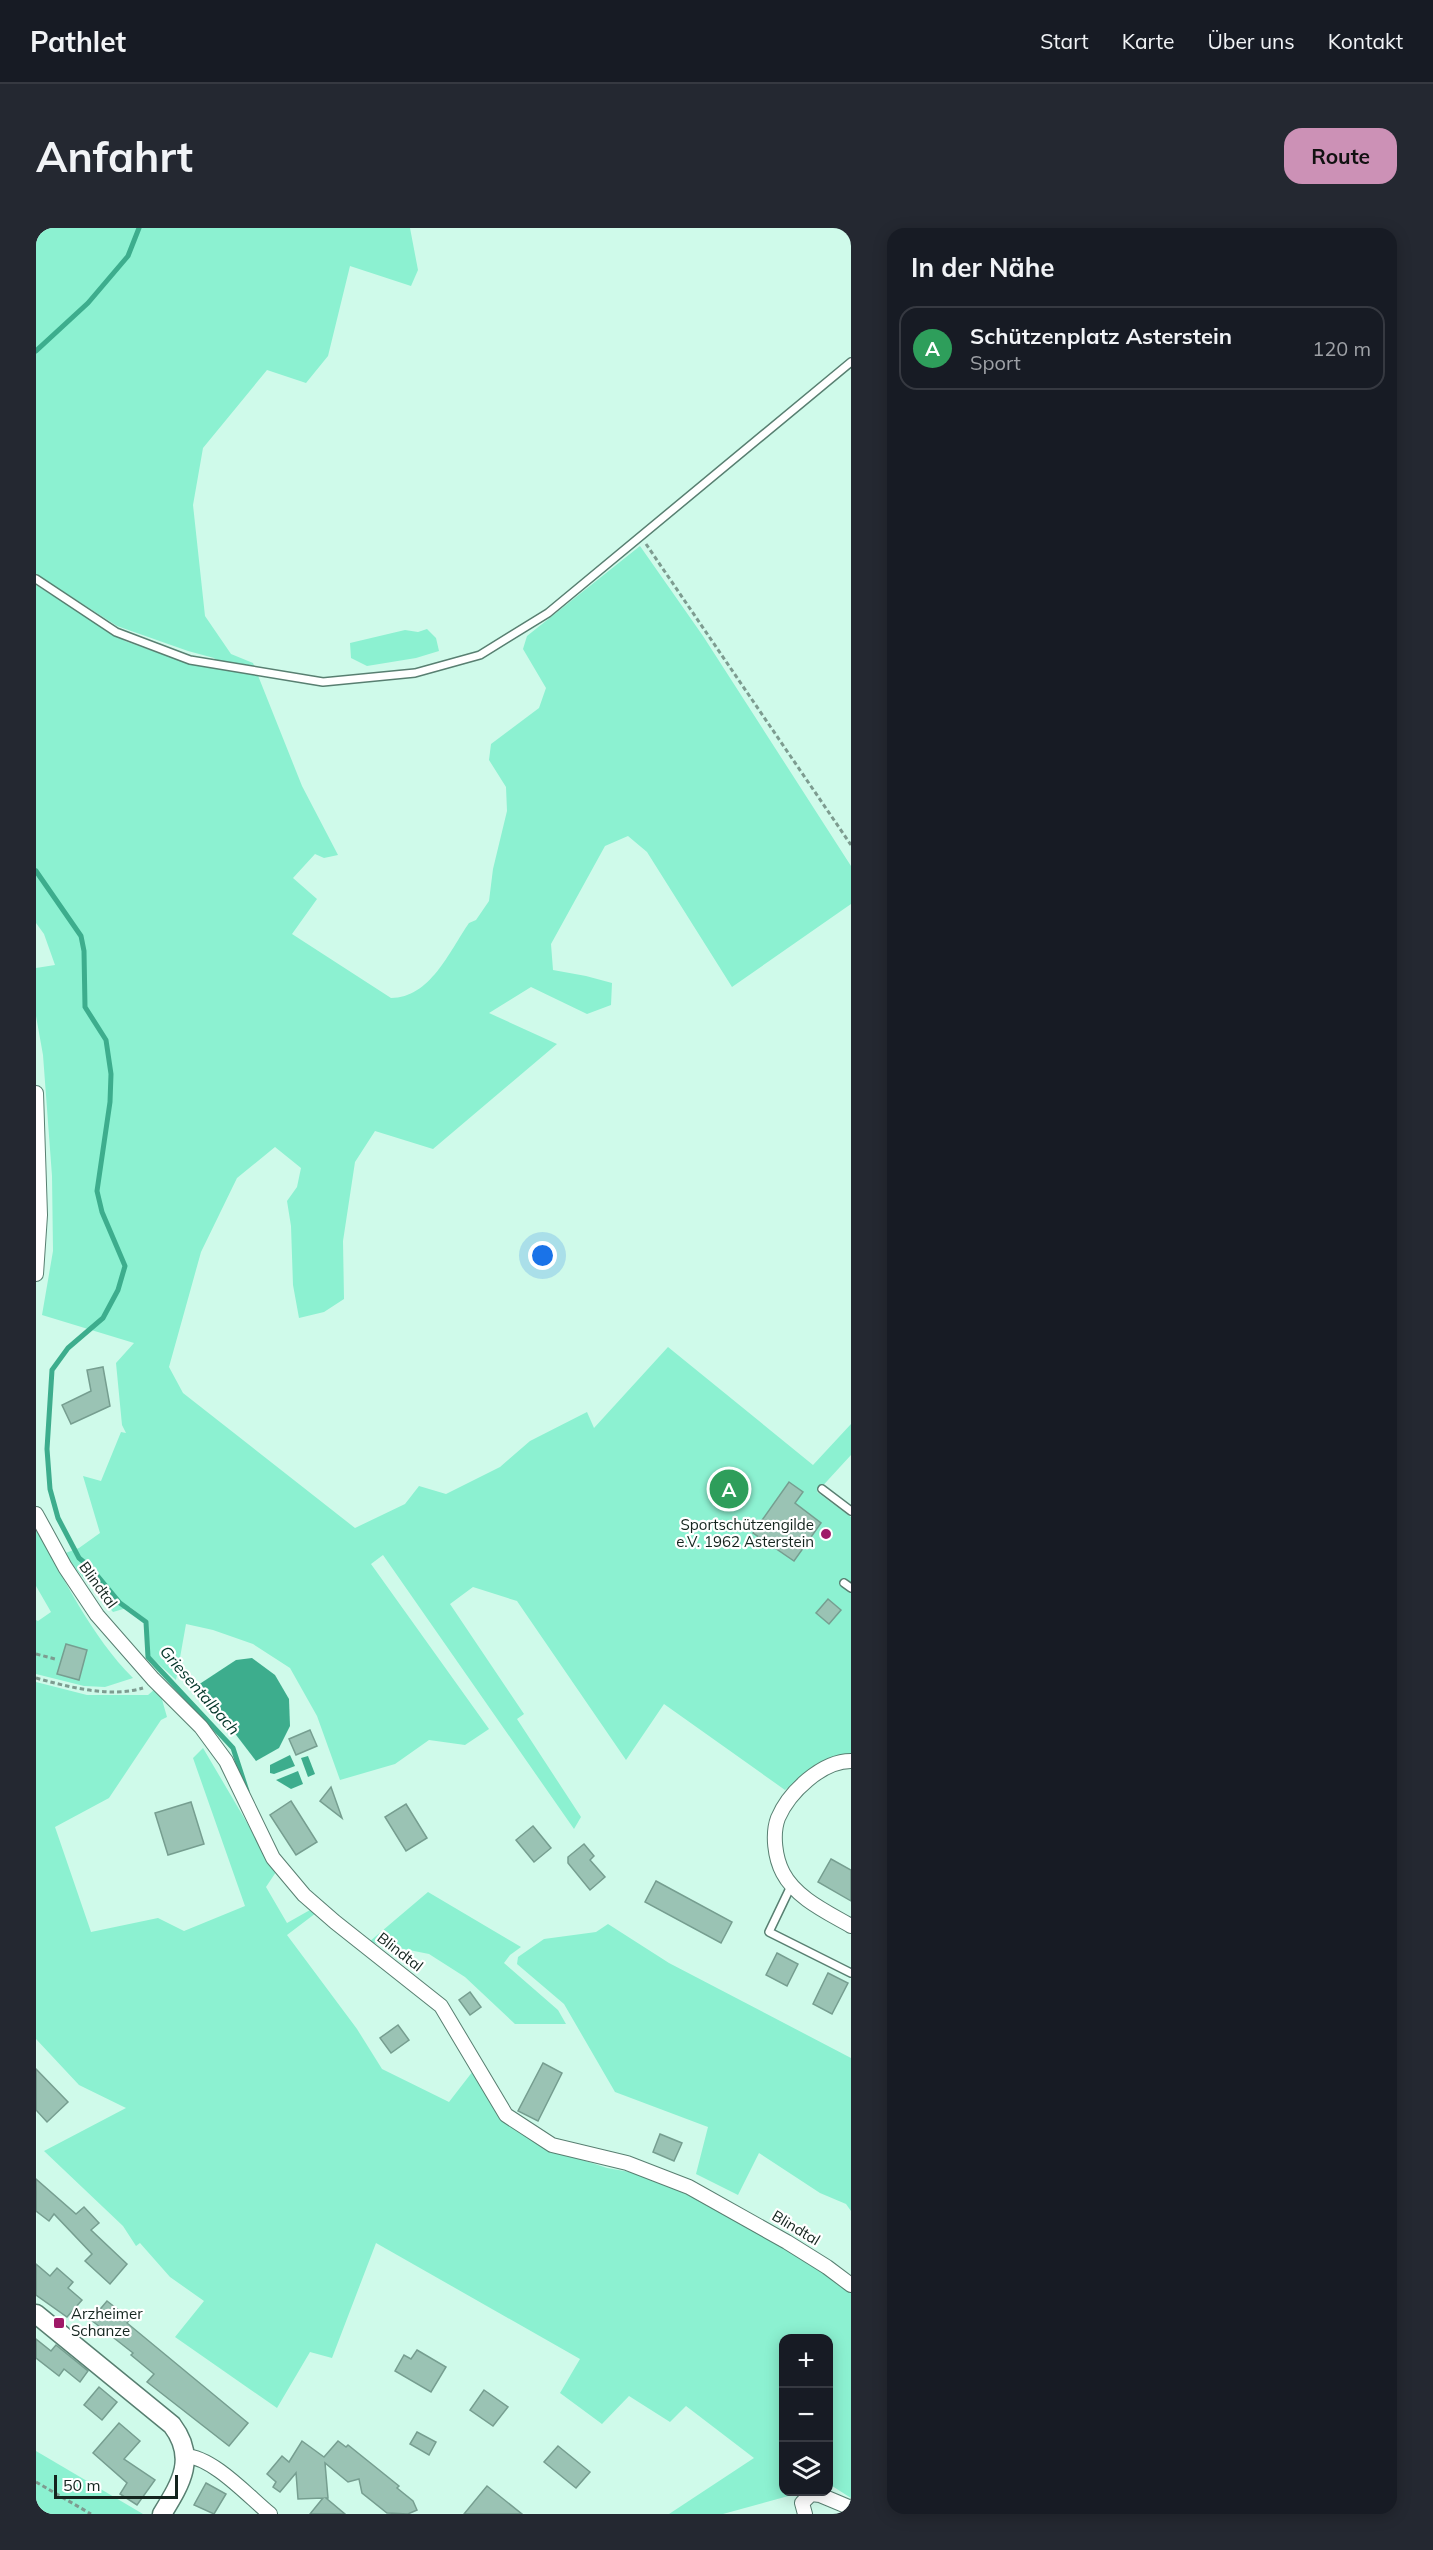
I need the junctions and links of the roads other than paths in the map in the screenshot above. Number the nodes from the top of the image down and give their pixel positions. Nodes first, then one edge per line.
1 (851, 362) edge
2 (36, 579) edge
3 (36, 1093) edge
4 (36, 1274) edge
5 (822, 1489) dead end
6 (851, 1511) edge
7 (36, 1514) edge
8 (844, 1583) dead end
9 (851, 1588) edge
10 (851, 1761) edge
11 (791, 1886) junction
12 (851, 1926) edge
13 (851, 1973) edge
14 (851, 2285) edge
15 (36, 2313) edge
16 (185, 2456) junction
17 (851, 2508) edge
18 (162, 2514) edge
19 (270, 2514) edge
20 (805, 2514) edge

1 - 2 lane
3 - 4 street
5 - 6 lane
7 - 14 street, Blindtal
8 - 9 lane
10 - 11 street
11 - 12 street
11 - 13 lane
15 - 16 street
16 - 18 street
16 - 19 street
17 - 20 street

